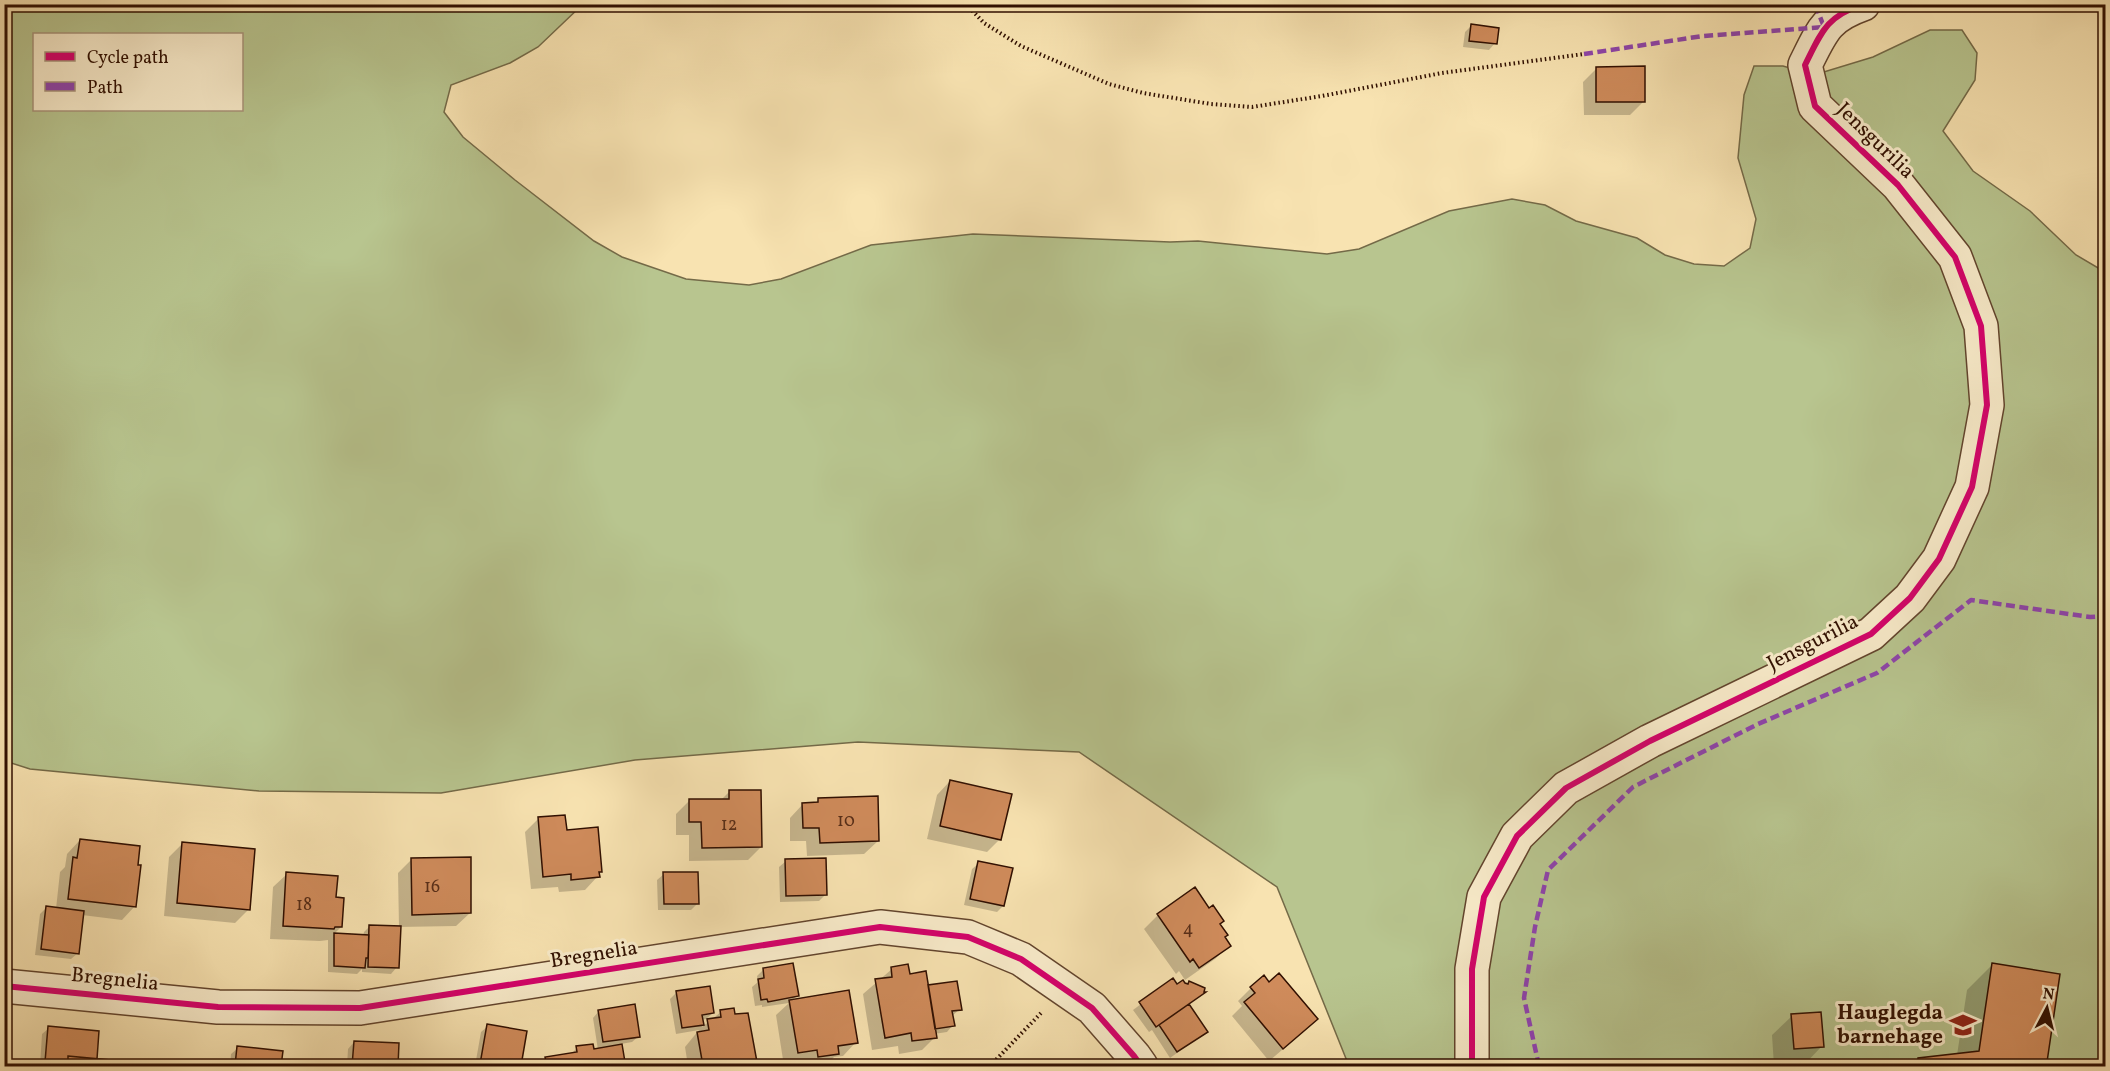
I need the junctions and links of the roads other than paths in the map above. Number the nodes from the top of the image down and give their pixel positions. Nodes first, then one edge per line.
1 (1863, 4) edge
2 (4, 986) edge
3 (1141, 1066) edge
4 (1472, 1066) edge

1 - 4 street, Jensgurilia
2 - 3 street, Bregnelia

